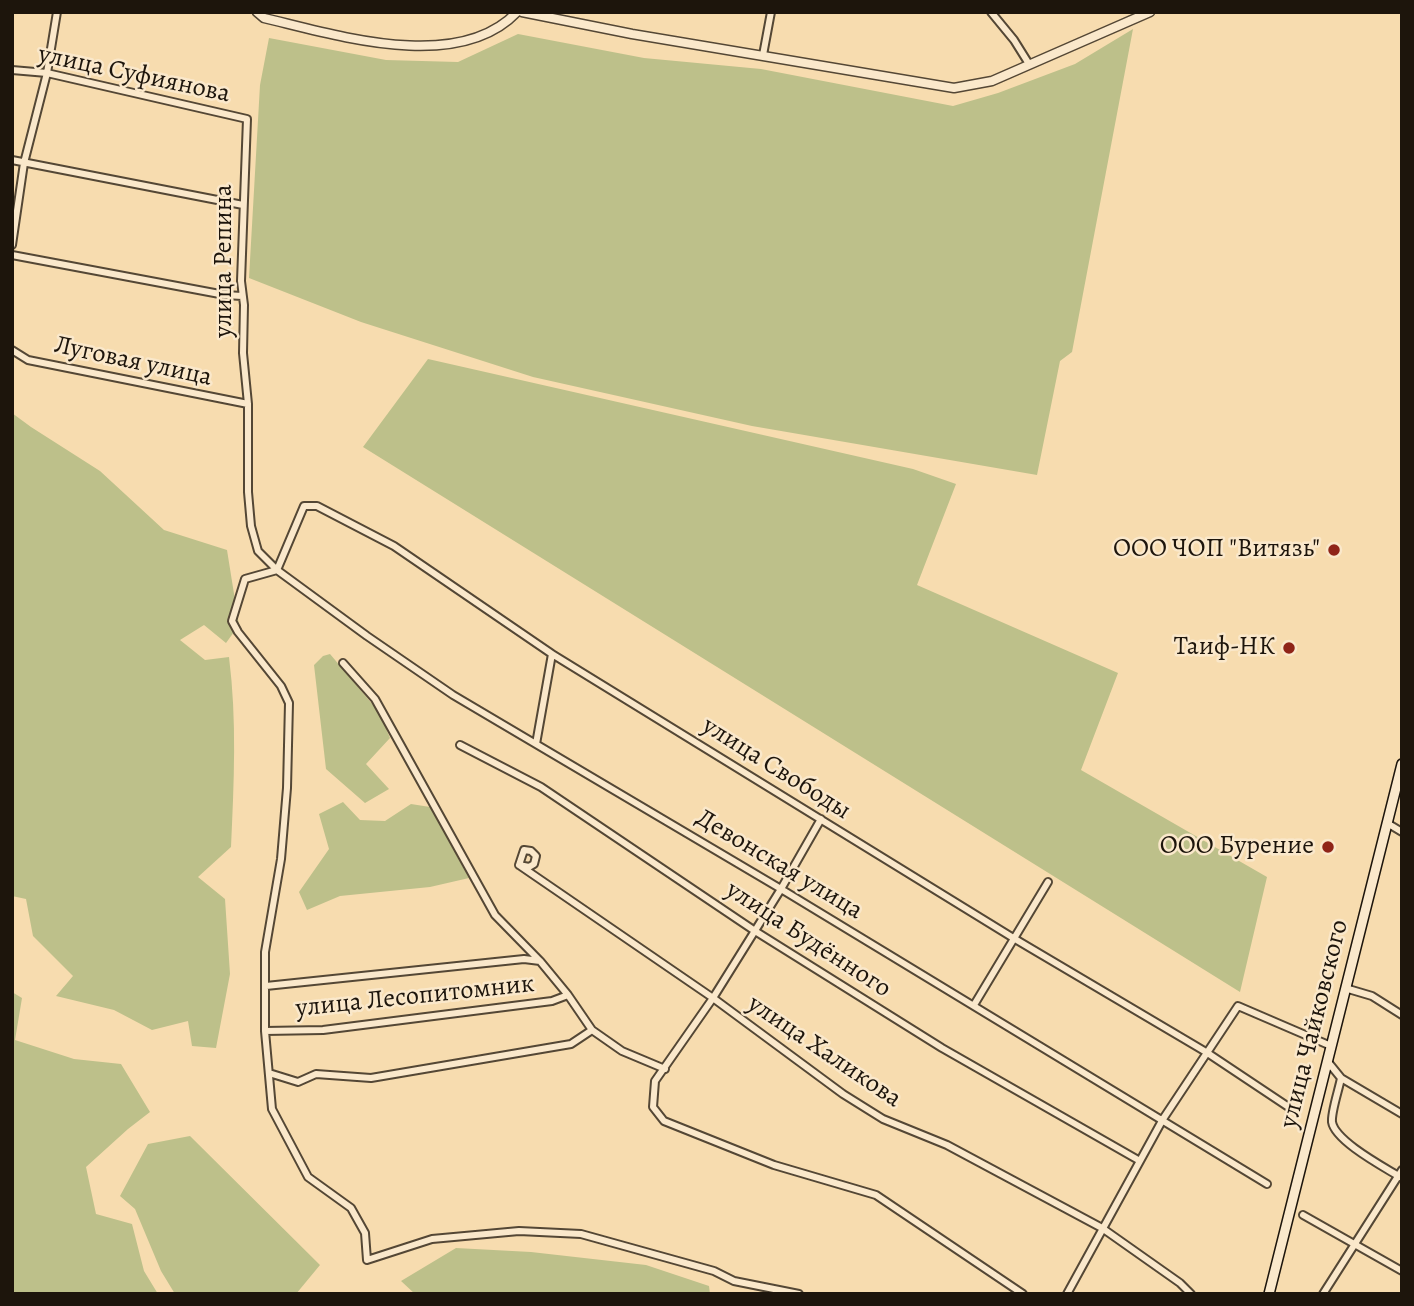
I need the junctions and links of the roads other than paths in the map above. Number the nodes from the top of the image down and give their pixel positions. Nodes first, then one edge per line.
1 (57, 12) edge
2 (257, 12) edge
3 (520, 12) edge
4 (771, 12) edge
5 (991, 12) edge
6 (999, 12) edge
7 (1150, 12) edge
8 (1000, 21) junction
9 (763, 55) junction
10 (1028, 64) junction
11 (12, 70) edge
12 (47, 73) junction
13 (247, 118) joint
14 (12, 160) edge
15 (24, 163) junction
16 (243, 205) junction
17 (12, 245) edge
18 (12, 255) edge
19 (242, 296) junction
20 (12, 350) edge
21 (248, 404) junction
22 (277, 570) junction
23 (552, 654) junction
24 (343, 663) dead end
25 (537, 744) junction
26 (460, 745) dead end
27 (1402, 764) edge
28 (821, 819) junction
29 (1387, 823) junction
30 (1402, 832) edge
31 (519, 865) dead end
32 (1048, 882) dead end
33 (781, 889) junction
34 (755, 931) junction
35 (1015, 939) junction
36 (540, 961) junction
37 (266, 986) junction
38 (1345, 988) junction
39 (568, 995) junction
40 (713, 998) junction
41 (974, 1005) junction
42 (1402, 1015) edge
43 (265, 1031) junction
44 (592, 1031) junction
45 (1331, 1045) junction
46 (1206, 1052) junction
47 (1328, 1062) junction
48 (665, 1069) junction
49 (269, 1073) junction
50 (1341, 1078) junction
51 (1287, 1106) dead end
52 (1402, 1114) edge
53 (1163, 1119) junction
54 (1140, 1161) junction
55 (1401, 1175) edge
56 (1267, 1184) dead end
57 (1303, 1215) dead end
58 (1102, 1228) junction
59 (1355, 1243) junction
60 (1402, 1271) edge
61 (799, 1294) edge
62 (1023, 1294) edge
63 (1067, 1294) edge
64 (1191, 1294) edge
65 (1269, 1294) edge
66 (1323, 1294) edge

1 - 12 street
2 - 3 street
3 - 9 street
4 - 9 street
5 - 8 street
6 - 8 street
7 - 10 street
8 - 10 street
9 - 10 street
11 - 12 street, улица Суфиянова
12 - 13 street, улица Суфиянова
12 - 15 street
13 - 16 street, улица Репина
14 - 15 street
15 - 16 street
15 - 17 street
16 - 19 street, улица Репина
18 - 19 street
19 - 21 street, улица Репина
20 - 21 street, Луговая улица
21 - 22 street, улица Репина
22 - 23 street, улица Свободы
22 - 25 street, Девонская улица
22 - 37 street
23 - 25 street
23 - 28 street, улица Свободы
24 - 36 street
25 - 33 street, Девонская улица
26 - 34 street, улица Будённого
27 - 29 main road, улица Чайковского
28 - 33 street
28 - 35 street, улица Свободы
29 - 30 street
29 - 38 main road, улица Чайковского
31 - 40 street, улица Халикова
32 - 35 street
33 - 34 street
33 - 41 street, Девонская улица
34 - 40 street
34 - 54 street, улица Будённого
35 - 41 street
35 - 46 street, улица Свободы
36 - 37 street
36 - 39 street
37 - 43 street
38 - 42 street
38 - 45 main road, улица Чайковского
39 - 43 street, улица Лесопитомник
39 - 44 street
40 - 48 street
40 - 58 street, улица Халикова
41 - 53 street, Девонская улица
43 - 49 street
44 - 48 street
44 - 49 street
45 - 46 street
45 - 47 main road, улица Чайковского
46 - 51 street, улица Свободы
46 - 53 street
47 - 50 street
47 - 65 main road, улица Чайковского
48 - 62 street
49 - 61 street
50 - 52 street
50 - 55 street
53 - 54 street
53 - 56 street, Девонская улица
54 - 58 street
55 - 59 street
57 - 59 street
58 - 63 street
58 - 64 street, улица Халикова
59 - 60 street
59 - 66 street

